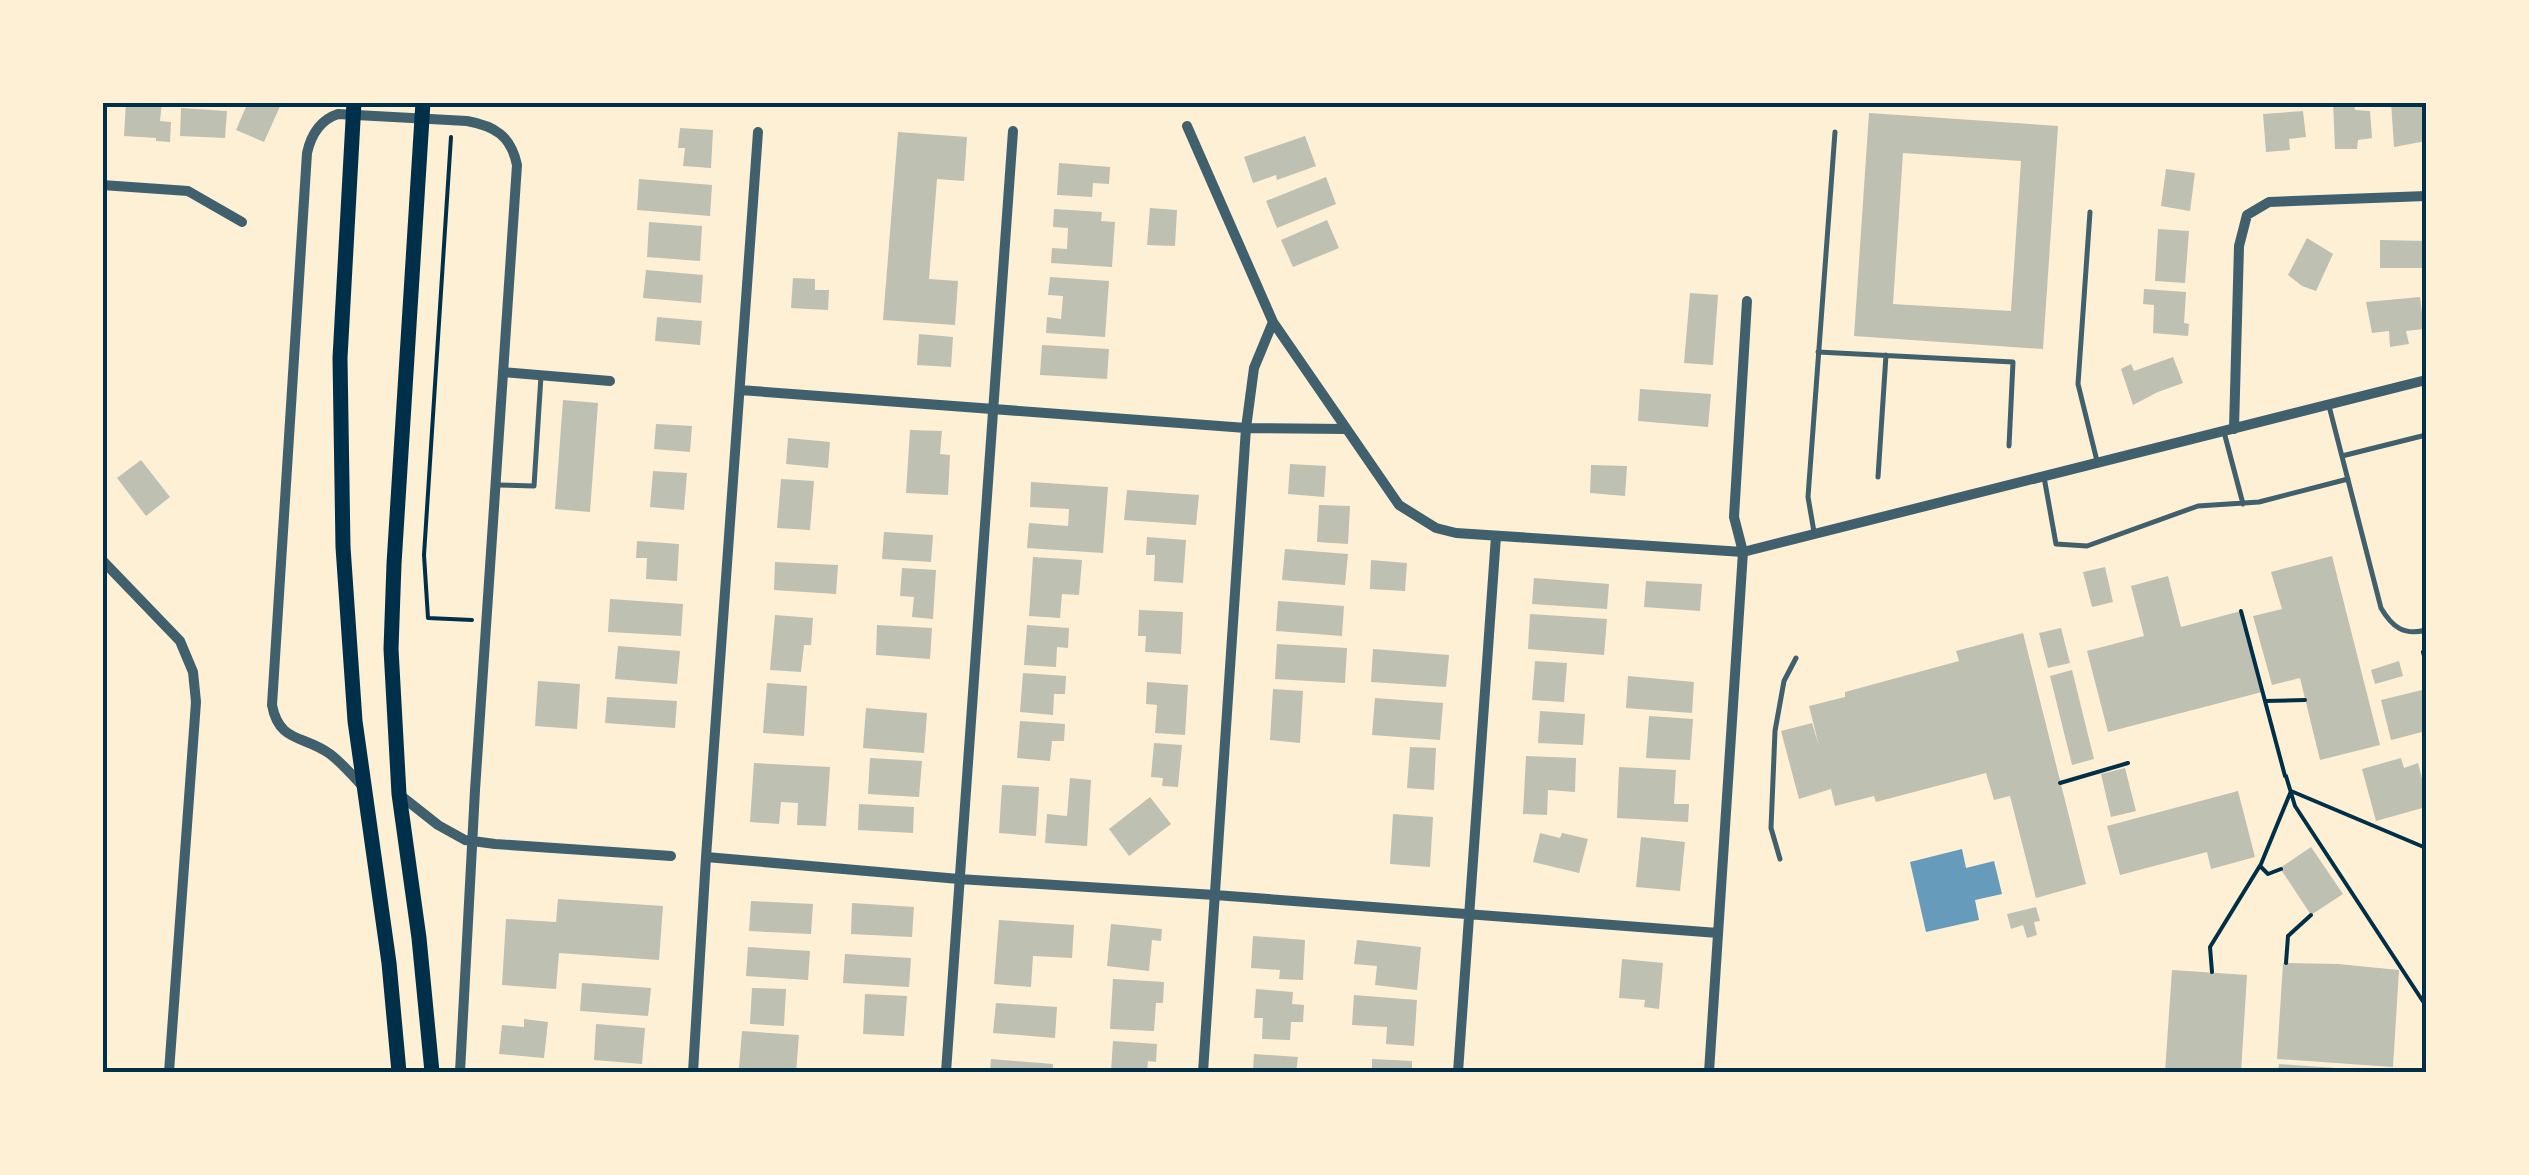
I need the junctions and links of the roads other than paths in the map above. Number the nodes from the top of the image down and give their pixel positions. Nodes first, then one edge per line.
1 (354, 102) edge
2 (423, 102) edge
3 (1188, 126) dead end
4 (1013, 130) dead end
5 (758, 132) dead end
6 (1835, 132) dead end
7 (102, 185) edge
8 (2426, 196) edge
9 (2090, 212) dead end
10 (242, 222) dead end
11 (1748, 301) dead end
12 (1273, 322) junction
13 (1818, 352) junction
14 (1886, 355) junction
15 (503, 372) junction
16 (541, 376) junction
17 (2426, 380) edge
18 (610, 381) dead end
19 (740, 390) junction
20 (2329, 406) junction
21 (992, 410) junction
22 (1246, 428) junction
23 (1346, 430) junction
24 (2229, 430) junction
25 (2426, 435) edge
26 (2009, 446) dead end
27 (2342, 456) junction
28 (2098, 464) junction
29 (1878, 477) dead end
30 (2044, 477) junction
31 (2348, 480) junction
32 (495, 485) junction
33 (2243, 504) junction
34 (1814, 535) junction
35 (1496, 536) junction
36 (1744, 552) junction
37 (102, 560) edge
38 (2426, 630) edge
39 (1796, 658) dead end
40 (365, 789) junction
41 (399, 794) junction
42 (472, 841) junction
43 (671, 856) dead end
44 (706, 857) junction
45 (1780, 859) dead end
46 (959, 878) junction
47 (1215, 895) junction
48 (1468, 915) junction
49 (1718, 933) junction
50 (169, 1072) edge
51 (399, 1072) edge
52 (432, 1072) edge
53 (460, 1072) edge
54 (693, 1072) edge
55 (946, 1072) edge
56 (1203, 1072) edge
57 (1458, 1072) edge
58 (1709, 1072) edge

1 - 40 main road
2 - 41 main road
3 - 12 street
4 - 21 street
5 - 19 street
6 - 13 lane
7 - 10 street
8 - 24 street
9 - 28 lane
11 - 36 street
12 - 22 street
12 - 23 street
13 - 14 lane
13 - 34 lane
14 - 26 lane
14 - 29 lane
15 - 16 street
15 - 32 street
15 - 40 street
16 - 18 street
16 - 32 lane
17 - 20 street
19 - 21 street
19 - 44 street
20 - 24 street
20 - 27 lane
21 - 22 street
21 - 46 street
22 - 23 street
22 - 47 street
23 - 35 street
24 - 28 street
24 - 33 lane
25 - 27 lane
27 - 31 lane
28 - 30 street
30 - 33 lane
30 - 34 street
31 - 33 lane
31 - 38 lane
32 - 42 street
34 - 36 street
35 - 36 street
35 - 48 street
36 - 49 street
37 - 50 street
39 - 45 lane
40 - 51 main road
41 - 42 street
41 - 52 main road
42 - 43 street
42 - 53 street
44 - 46 street
44 - 54 street
46 - 47 street
46 - 55 street
47 - 48 street
47 - 56 street
48 - 49 street
48 - 57 street
49 - 58 street

